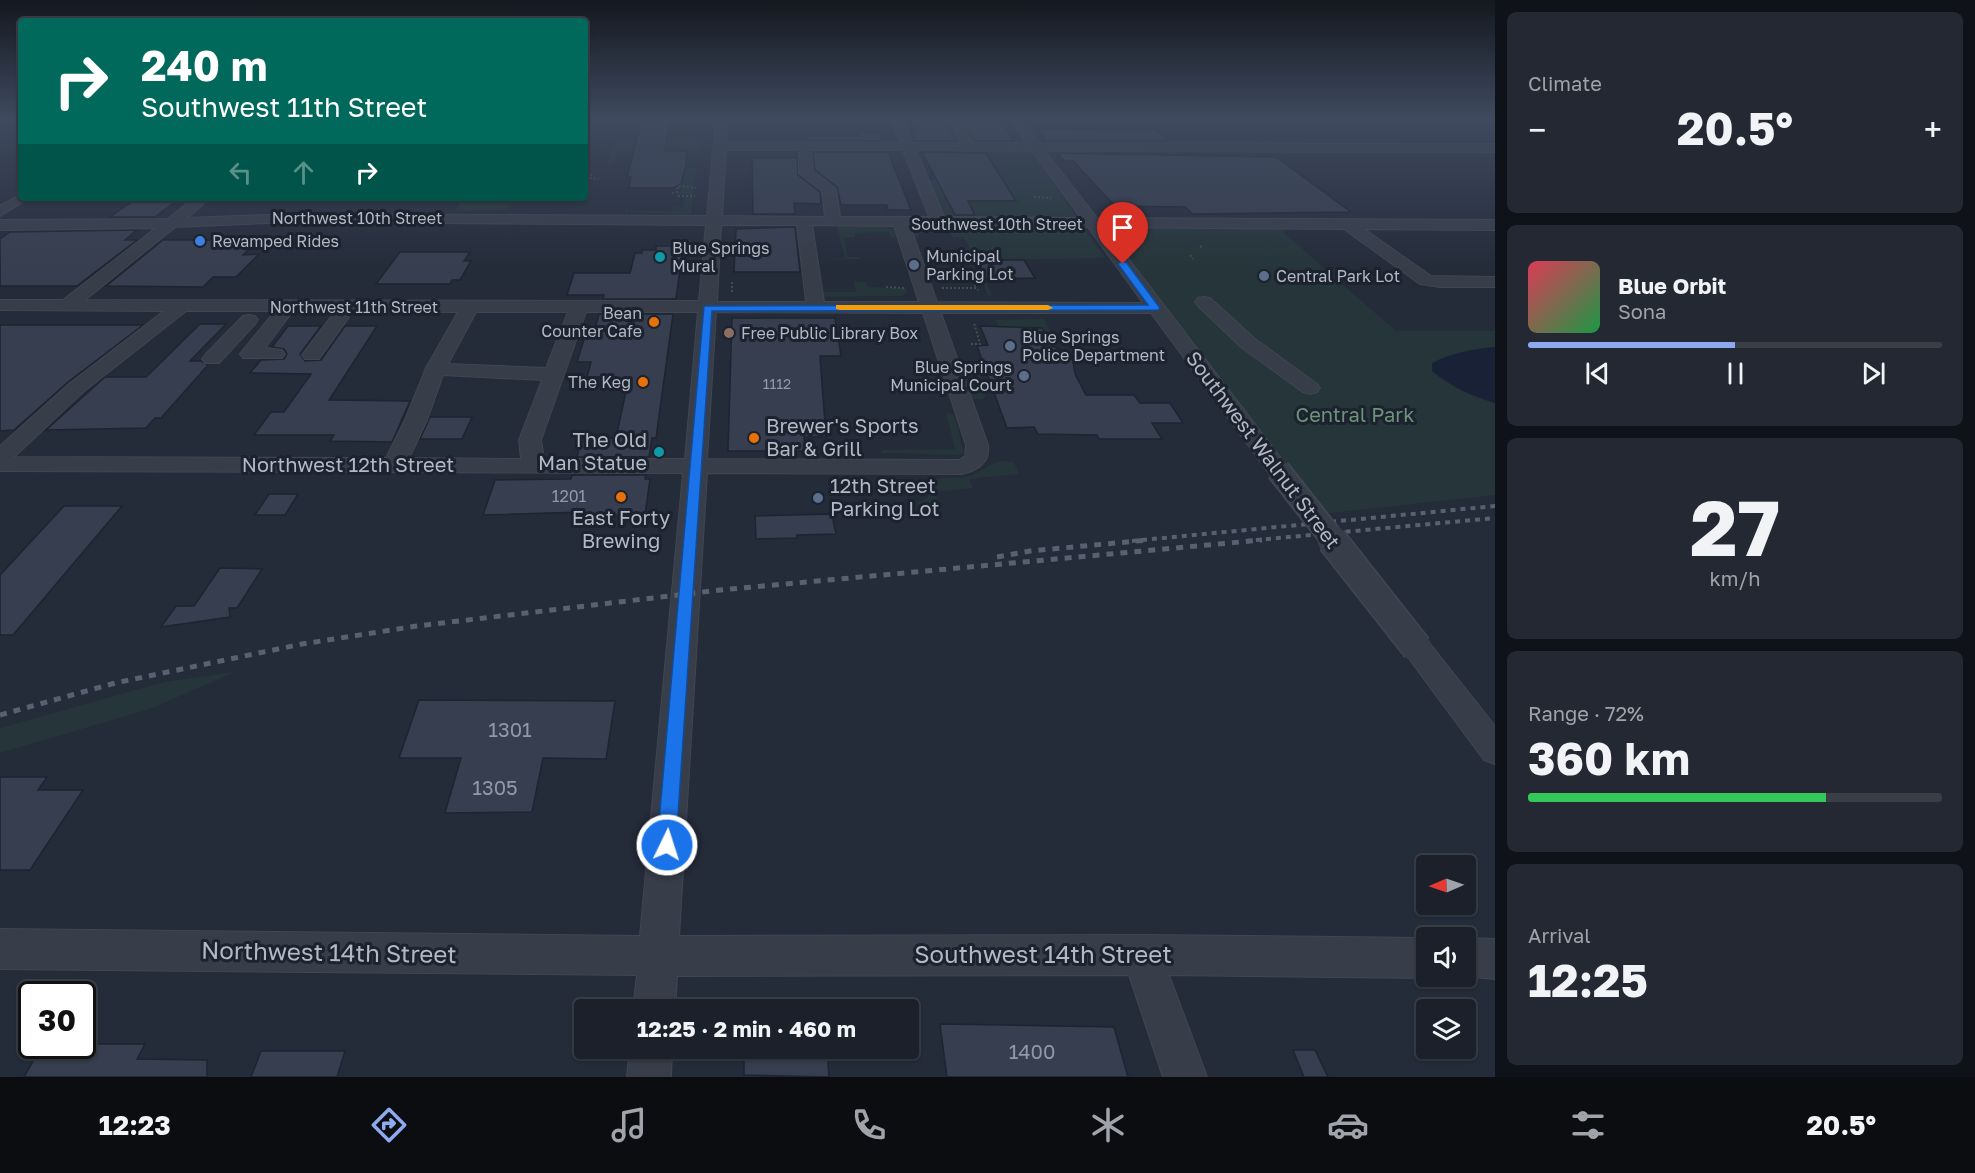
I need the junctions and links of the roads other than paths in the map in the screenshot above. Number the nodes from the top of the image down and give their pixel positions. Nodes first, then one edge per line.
1 (726, 168) edge
2 (806, 168) edge
3 (915, 168) edge
4 (1050, 168) edge
5 (18, 201) edge
6 (198, 201) edge
7 (305, 205) dead end
8 (447, 205) dead end
9 (0, 212) edge
10 (251, 218) junction
11 (291, 218) junction
12 (437, 218) junction
13 (714, 221) junction
14 (804, 221) junction
15 (833, 221) junction
16 (170, 223) junction
17 (901, 223) junction
18 (939, 223) junction
19 (1093, 224) junction
20 (0, 225) edge
21 (1349, 225) junction
22 (1495, 225) edge
23 (154, 236) junction
24 (1495, 282) edge
25 (1204, 302) dead end
26 (0, 305) edge
27 (66, 306) junction
28 (182, 306) junction
29 (469, 307) junction
30 (929, 307) junction
31 (578, 308) junction
32 (708, 308) junction
33 (816, 308) junction
34 (1155, 308) junction
35 (282, 314) junction
36 (381, 316) dead end
37 (340, 317) junction
38 (201, 320) dead end
39 (249, 320) junction
40 (253, 350) junction
41 (275, 354) dead end
42 (312, 355) dead end
43 (436, 368) junction
44 (554, 374) junction
45 (1310, 388) dead end
46 (0, 458) edge
47 (0, 464) edge
48 (394, 465) junction
49 (534, 466) junction
50 (695, 467) junction
51 (1495, 750) edge
52 (0, 950) edge
53 (1142, 955) junction
54 (658, 956) junction
55 (1416, 958) edge
56 (1476, 958) edge
57 (1495, 959) edge
58 (655, 999) edge
59 (650, 1059) edge
60 (649, 1077) edge
61 (1185, 1077) edge

1 - 13 street
2 - 15 street
3 - 18 street
4 - 19 street, Southwest Walnut Street
5 - 9 street
6 - 16 street
7 - 11 street
8 - 12 street
10 - 11 street, Northwest 10th Street
10 - 16 street, Northwest 10th Street
10 - 23 street
11 - 12 street, Northwest 10th Street
12 - 13 street, Northwest 10th Street
13 - 14 street, Southwest 10th Street
13 - 32 street
14 - 15 street, Southwest 10th Street
14 - 33 street
15 - 17 street, Southwest 10th Street
16 - 20 street, Northwest 10th Street
16 - 23 street
17 - 18 street, Southwest 10th Street
17 - 30 street
18 - 19 street, Southwest 10th Street
19 - 21 street, Southwest 10th Street
19 - 34 street, Southwest Walnut Street
21 - 22 street, Southwest 10th Street
21 - 24 street
23 - 27 street
25 - 45 street
26 - 27 street, Northwest 11th Street
27 - 28 street, Northwest 11th Street
28 - 35 street, Northwest 11th Street
28 - 46 street
29 - 31 street, Northwest 11th Street
29 - 35 street, Northwest 11th Street
29 - 43 street
30 - 33 street, Northwest 11th Street
30 - 34 street, Northwest 11th Street
30 - 50 street, Northwest 12th Street
31 - 32 street, Northwest 11th Street
31 - 44 street
32 - 33 street, Northwest 11th Street
32 - 50 street
34 - 51 street, Southwest Walnut Street, bridge
35 - 37 street
35 - 39 street
35 - 40 street
36 - 37 street
37 - 42 street
38 - 39 street
39 - 40 street
40 - 41 street
43 - 44 street
43 - 48 street
44 - 49 street
47 - 48 street, Northwest 12th Street
48 - 49 street, Northwest 12th Street
49 - 50 street, Northwest 12th Street
50 - 54 street
52 - 54 street, Northwest 14th Street
53 - 54 street, Southwest 14th Street
53 - 55 street, Southwest 14th Street
53 - 61 street
54 - 58 street
56 - 57 street
59 - 60 street

